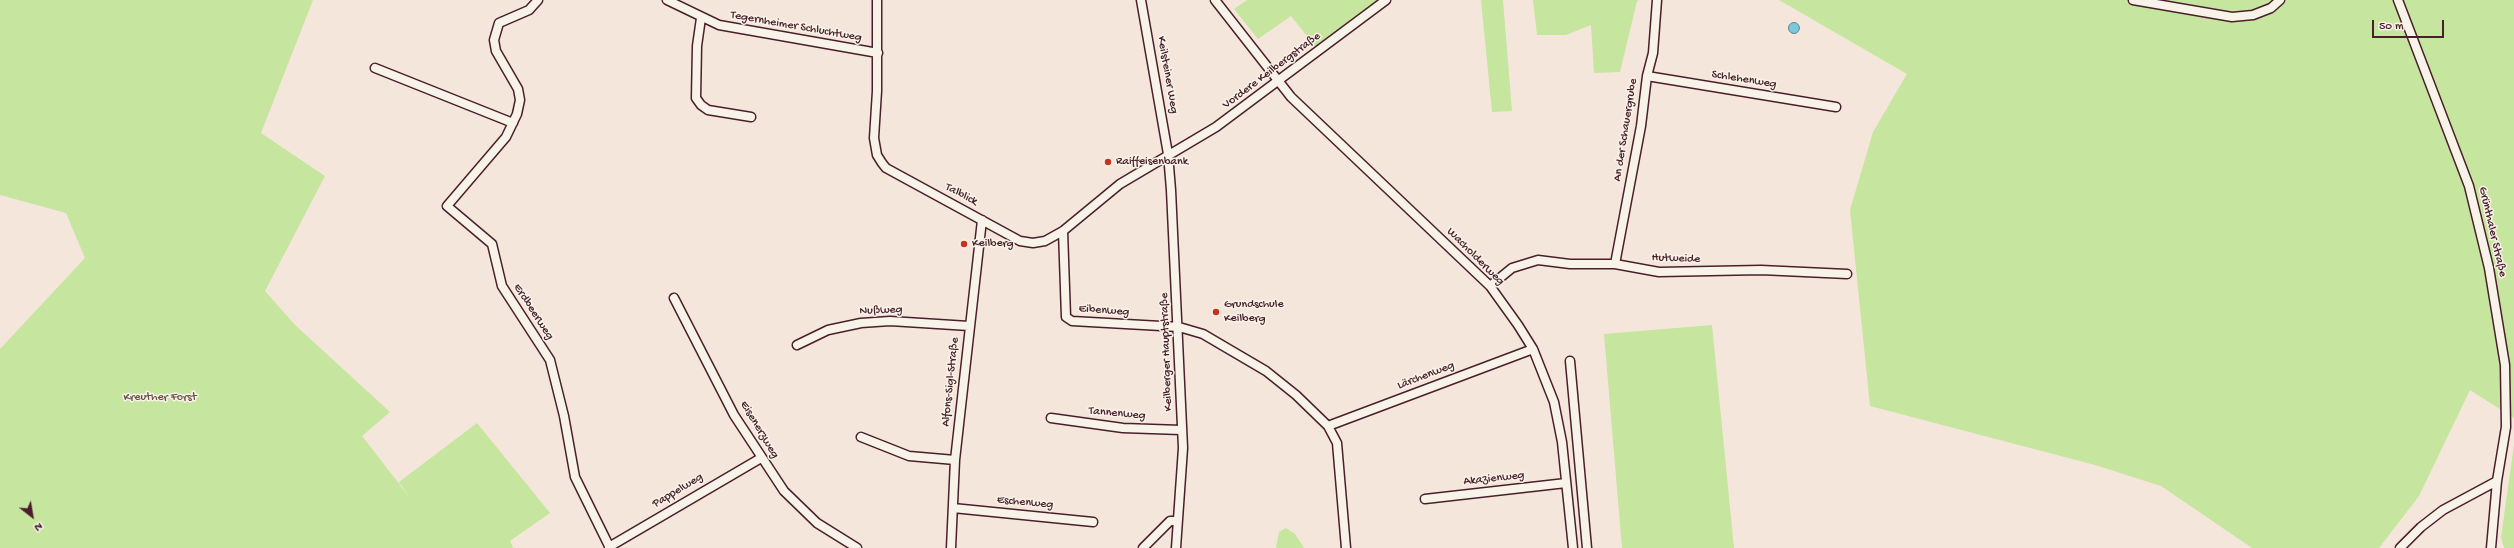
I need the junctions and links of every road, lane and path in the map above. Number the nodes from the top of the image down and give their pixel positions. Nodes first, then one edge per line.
1 (538, 0) edge
2 (667, 0) edge
3 (877, 0) edge
4 (1141, 0) edge
5 (1215, 0) edge
6 (1386, 0) edge
7 (1657, 0) edge
8 (2133, 0) edge
9 (2280, 0) edge
10 (2398, 0) edge
11 (701, 18) junction
12 (878, 53) junction
13 (375, 68) dead end
14 (1647, 76) junction
15 (1277, 82) junction
16 (1836, 107) dead end
17 (751, 117) dead end
18 (513, 123) junction
19 (1168, 154) junction
20 (982, 220) junction
21 (1063, 231) junction
22 (1615, 264) junction
23 (1847, 274) dead end
24 (1490, 286) junction
25 (674, 298) dead end
26 (969, 326) junction
27 (1179, 327) junction
28 (797, 345) dead end
29 (1533, 349) junction
30 (1570, 361) dead end
31 (1051, 418) dead end
32 (1328, 426) junction
33 (1181, 430) junction
34 (861, 437) dead end
35 (761, 458) junction
36 (955, 460) junction
37 (2497, 481) junction
38 (1566, 483) junction
39 (1425, 499) dead end
40 (954, 508) junction
41 (1176, 521) junction
42 (1093, 522) dead end
43 (609, 547) edge
44 (857, 548) edge
45 (951, 548) edge
46 (1143, 548) edge
47 (1176, 548) edge
48 (1346, 548) edge
49 (1573, 548) edge
50 (1587, 548) edge
51 (2400, 548) edge
52 (2491, 548) edge

1 - 18 street
2 - 11 street, Tegernheimer Schluchtweg
3 - 12 street, Talblick
4 - 19 street, Keilsteiner Weg
5 - 15 street, Wacholderweg
6 - 15 street, Vordere Keilbergstraße
7 - 14 street, An der Schauergrube
8 - 9 street
10 - 37 street, Grünthaler Straße
11 - 12 street, Tegernheimer Schluchtweg
11 - 17 street
12 - 20 street, Talblick
13 - 18 street
14 - 16 street, Schlehenweg
14 - 22 street, An der Schauergrube
15 - 19 street, Vordere Keilbergstraße
15 - 24 street, Wacholderweg
18 - 43 street, Erdbeerweg
19 - 21 street, Talblick
19 - 27 street, Keilberger Hauptstraße
20 - 21 street, Talblick
20 - 26 street, Alfons-Sigl-Straße
21 - 27 street, Eibenweg
22 - 23 street, Hutweide
22 - 24 street, Hutweide
24 - 29 street, Wacholderweg
25 - 35 street, Eisenerzweg
26 - 28 street, Nußweg
26 - 36 street, Alfons-Sigl-Straße
27 - 32 street
27 - 33 street, Keilberger Hauptstraße
29 - 32 street, Lärchenweg
29 - 38 street, Wacholderweg
30 - 50 street
31 - 33 street, Tannenweg
32 - 48 street
33 - 41 street, Keilberger Hauptstraße
34 - 36 street
35 - 43 street, Pappelweg
35 - 44 street, Eisenerzweg
36 - 40 street, Alfons-Sigl-Straße
37 - 51 street
37 - 52 street, Grünthaler Straße
38 - 39 street, Akazienweg
38 - 49 street, Wacholderweg
40 - 42 street, Eschenweg
40 - 45 street, Alfons-Sigl-Straße
41 - 46 street
41 - 47 street, Keilberger Hauptstraße

